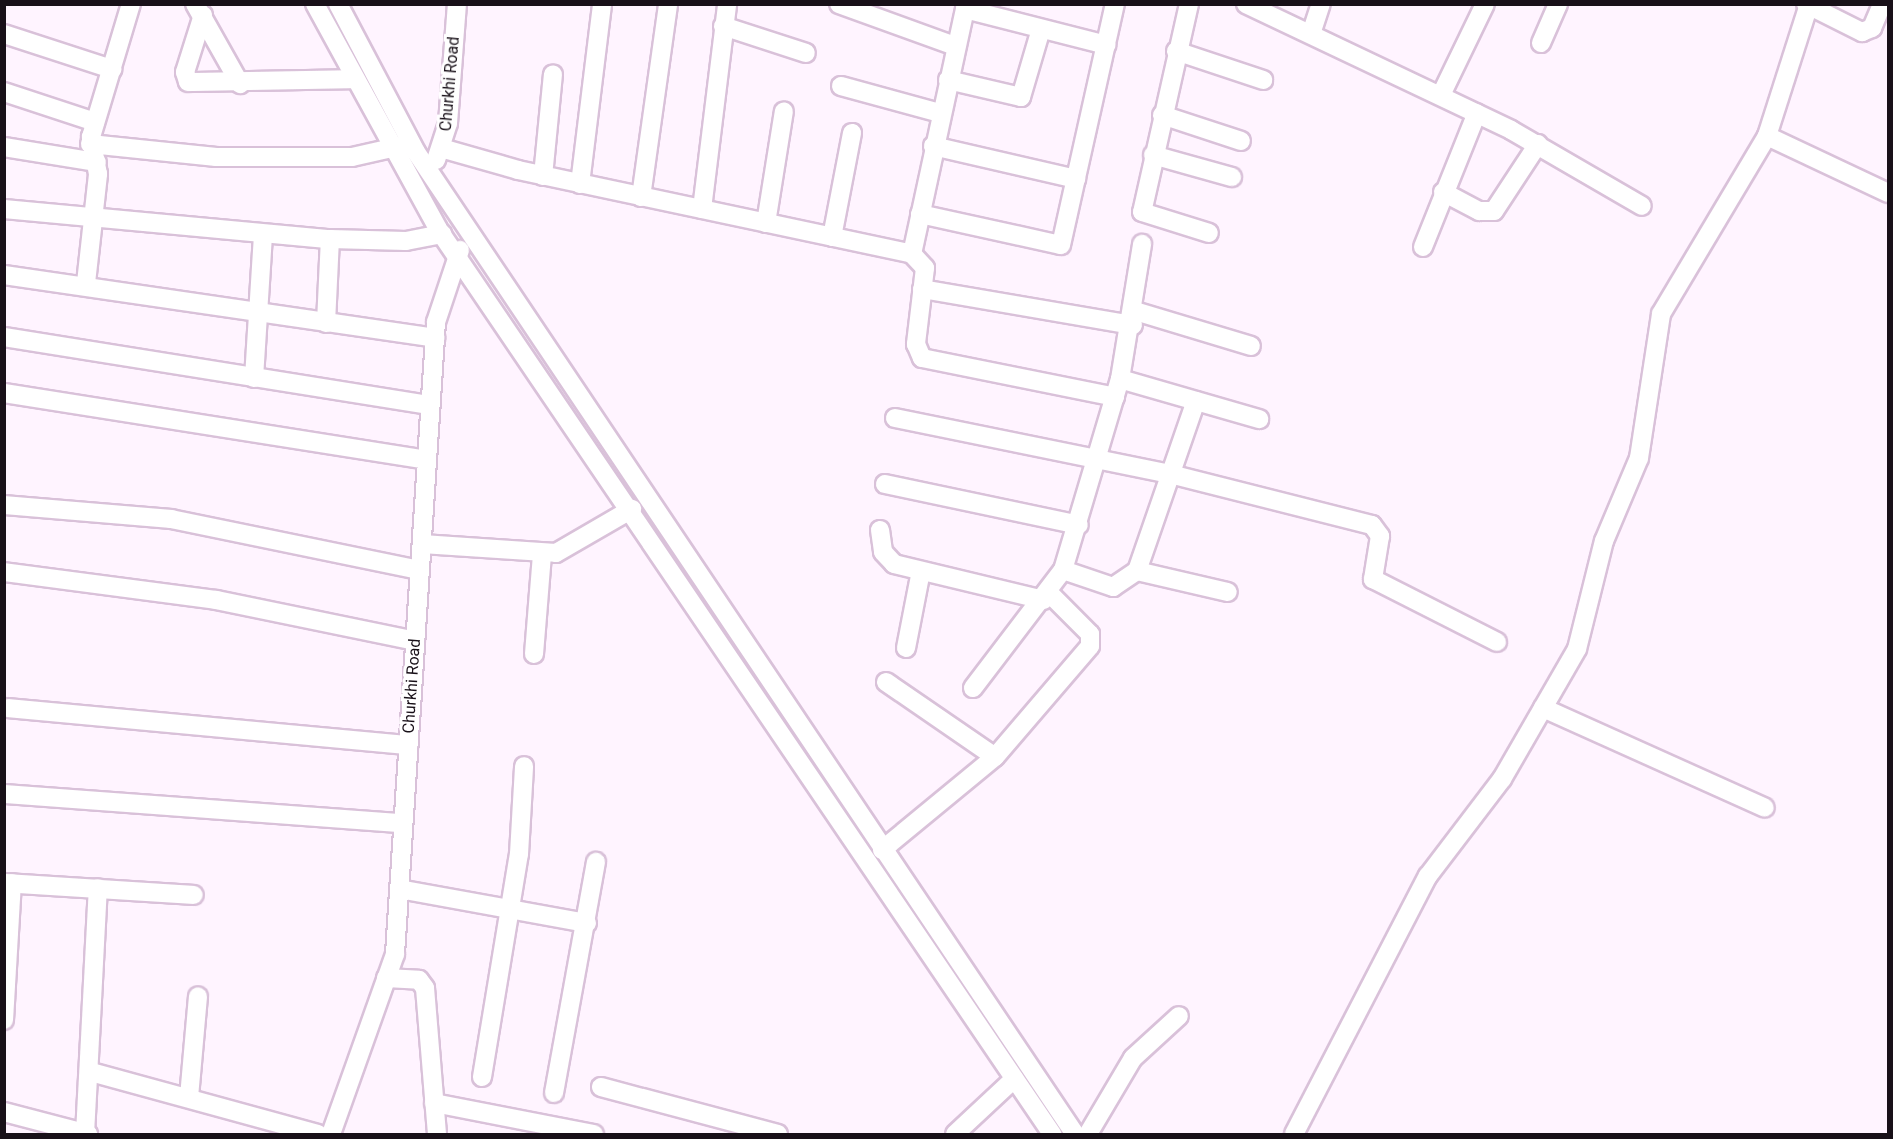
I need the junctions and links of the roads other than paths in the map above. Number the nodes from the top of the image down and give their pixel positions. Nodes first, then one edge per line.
1 (315, 4) edge
2 (338, 4) edge
3 (457, 4) edge
4 (602, 4) edge
5 (668, 4) edge
6 (727, 4) edge
7 (839, 4) edge
8 (1115, 4) edge
9 (1189, 4) edge
10 (1321, 4) edge
11 (1485, 4) edge
12 (1558, 4) edge
13 (1882, 4) edge
14 (1808, 5) edge
15 (125, 6) edge
16 (1254, 6) edge
17 (966, 7) edge
18 (199, 10) edge
19 (723, 26) junction
20 (1041, 29) junction
21 (1311, 31) junction
22 (4, 34) edge
23 (1540, 43) dead end
24 (1106, 45) junction
25 (955, 46) junction
26 (1176, 51) junction
27 (806, 53) dead end
28 (112, 69) junction
29 (553, 74) dead end
30 (353, 79) junction
31 (948, 80) junction
32 (1263, 80) dead end
33 (240, 84) junction
34 (841, 86) dead end
35 (4, 92) edge
36 (1441, 95) junction
37 (784, 111) dead end
38 (940, 113) junction
39 (1477, 113) junction
40 (1162, 115) junction
41 (95, 122) junction
42 (852, 133) dead end
43 (1767, 136) junction
44 (1241, 141) dead end
45 (410, 142) junction
46 (90, 144) junction
47 (1538, 144) junction
48 (933, 146) junction
49 (4, 147) edge
50 (441, 148) junction
51 (390, 150) junction
52 (1153, 155) junction
53 (97, 162) junction
54 (429, 172) junction
55 (543, 176) junction
56 (1232, 177) dead end
57 (1076, 179) junction
58 (580, 184) junction
59 (414, 190) junction
60 (1443, 192) junction
61 (1888, 193) edge
62 (641, 197) junction
63 (1642, 206) dead end
64 (4, 209) edge
65 (702, 209) junction
66 (920, 214) junction
67 (94, 220) junction
68 (766, 223) junction
69 (1209, 233) dead end
70 (442, 234) junction
71 (470, 234) junction
72 (263, 235) junction
73 (832, 237) junction
74 (330, 239) junction
75 (1142, 244) dead end
76 (1423, 247) dead end
77 (912, 254) junction
78 (456, 256) junction
79 (4, 275) edge
80 (86, 284) junction
81 (922, 289) junction
82 (259, 313) junction
83 (1134, 318) junction
84 (326, 323) junction
85 (4, 337) edge
86 (435, 338) junction
87 (1251, 346) dead end
88 (254, 378) junction
89 (1118, 388) junction
90 (4, 393) edge
91 (1196, 401) junction
92 (430, 405) junction
93 (895, 418) dead end
94 (1259, 419) dead end
95 (427, 460) junction
96 (1100, 460) junction
97 (1174, 475) junction
98 (885, 484) dead end
99 (4, 506) edge
100 (632, 509) junction
101 (1079, 525) junction
102 (880, 530) dead end
103 (422, 544) junction
104 (542, 554) junction
105 (420, 570) junction
106 (1063, 570) junction
107 (921, 571) junction
108 (1137, 571) junction
109 (4, 572) edge
110 (1228, 592) dead end
111 (1047, 596) junction
112 (415, 640) junction
113 (1497, 642) dead end
114 (906, 648) dead end
115 (534, 654) dead end
116 (886, 682) dead end
117 (973, 688) dead end
118 (8, 708) dead end
119 (1543, 708) junction
120 (408, 746) junction
121 (995, 758) junction
122 (524, 766) dead end
123 (4, 794) edge
124 (1766, 808) dead end
125 (403, 823) junction
126 (882, 850) junction
127 (596, 862) dead end
128 (8, 883) edge
129 (98, 888) junction
130 (399, 889) junction
131 (194, 895) dead end
132 (511, 909) junction
133 (587, 923) junction
134 (386, 978) junction
135 (198, 996) dead end
136 (1179, 1016) dead end
137 (4, 1020) edge
138 (91, 1072) junction
139 (483, 1077) dead end
140 (1014, 1079) junction
141 (601, 1087) dead end
142 (554, 1093) dead end
143 (189, 1097) junction
144 (434, 1103) junction
145 (4, 1112) edge
146 (48, 1129) edge
147 (1044, 1131) edge
148 (86, 1134) edge
149 (318, 1134) edge
150 (331, 1134) edge
151 (437, 1134) edge
152 (594, 1134) edge
153 (778, 1134) edge
154 (955, 1134) edge
155 (1075, 1134) edge
156 (1088, 1134) edge
157 (1294, 1134) edge

1 - 30 street
2 - 45 street
3 - 50 street, Churkhi Road
4 - 58 street
5 - 62 street
6 - 19 street
7 - 25 street
8 - 24 street
9 - 26 street
10 - 21 street
11 - 36 street
12 - 23 street
13 - 14 street
14 - 43 street
15 - 28 street
16 - 21 street
17 - 20 street
17 - 25 street
18 - 33 street
18 - 33 street
19 - 27 street
19 - 65 street
20 - 24 street
20 - 31 street
21 - 36 street
22 - 28 street
24 - 57 street
25 - 31 street
26 - 32 street
26 - 40 street
28 - 41 street
29 - 55 street
30 - 33 street
30 - 51 street
31 - 38 street
34 - 38 street
35 - 41 street
36 - 39 street
37 - 68 street
38 - 48 street
39 - 47 street
39 - 60 street
40 - 44 street
40 - 52 street
41 - 46 street
42 - 73 street
43 - 61 street
43 - 119 street
45 - 51 street
45 - 54 street
46 - 51 street
46 - 53 street
47 - 60 street
47 - 63 street
48 - 57 street
48 - 66 street
49 - 53 street
50 - 54 street, Churkhi Road
50 - 55 street
51 - 59 street
52 - 56 street
52 - 69 street
53 - 67 street
54 - 59 street, Churkhi Road
54 - 71 street
55 - 58 street
57 - 66 street
58 - 62 street
59 - 70 street
60 - 76 street
62 - 65 street
64 - 67 street
65 - 68 street
66 - 77 street
67 - 72 street
67 - 80 street
68 - 73 street
70 - 74 street
70 - 78 street
71 - 78 street, Churkhi Road
71 - 126 street
72 - 74 street
72 - 82 street
73 - 77 street
74 - 84 street
75 - 83 street
77 - 81 street
78 - 86 street, Churkhi Road
78 - 100 street
79 - 80 street
80 - 82 street
81 - 83 street
81 - 89 street
82 - 84 street
82 - 88 street
83 - 87 street
83 - 89 street
84 - 86 street
85 - 88 street
86 - 92 street, Churkhi Road
88 - 92 street
89 - 91 street
89 - 96 street
90 - 95 street
91 - 94 street
91 - 97 street
92 - 95 street, Churkhi Road
93 - 96 street
95 - 103 street, Churkhi Road
96 - 97 street
96 - 101 street
97 - 108 street
97 - 113 street
98 - 101 street
99 - 105 street
100 - 104 street
100 - 140 street
101 - 106 street
102 - 107 street
103 - 104 street
103 - 105 street, Churkhi Road
104 - 115 street
105 - 112 street, Churkhi Road
106 - 108 street
106 - 111 street
107 - 111 street
107 - 114 street
108 - 110 street
109 - 112 street
111 - 117 street
111 - 121 street
112 - 120 street, Churkhi Road
116 - 121 street
118 - 120 street
119 - 124 street
119 - 157 street
120 - 125 street, Churkhi Road
121 - 126 street
122 - 132 street
123 - 125 street
125 - 130 street, Churkhi Road
126 - 155 street
127 - 133 street
128 - 129 street
128 - 137 street
129 - 131 street
129 - 138 street
130 - 132 street
130 - 134 street, Churkhi Road
132 - 133 street
132 - 139 street
133 - 142 street
134 - 144 street
134 - 150 street, Churkhi Road
135 - 143 street
136 - 156 street
138 - 143 street
138 - 148 street
140 - 147 street
140 - 154 street
141 - 153 street
143 - 149 street
144 - 151 street
144 - 152 street
145 - 146 street
146 - 148 street

